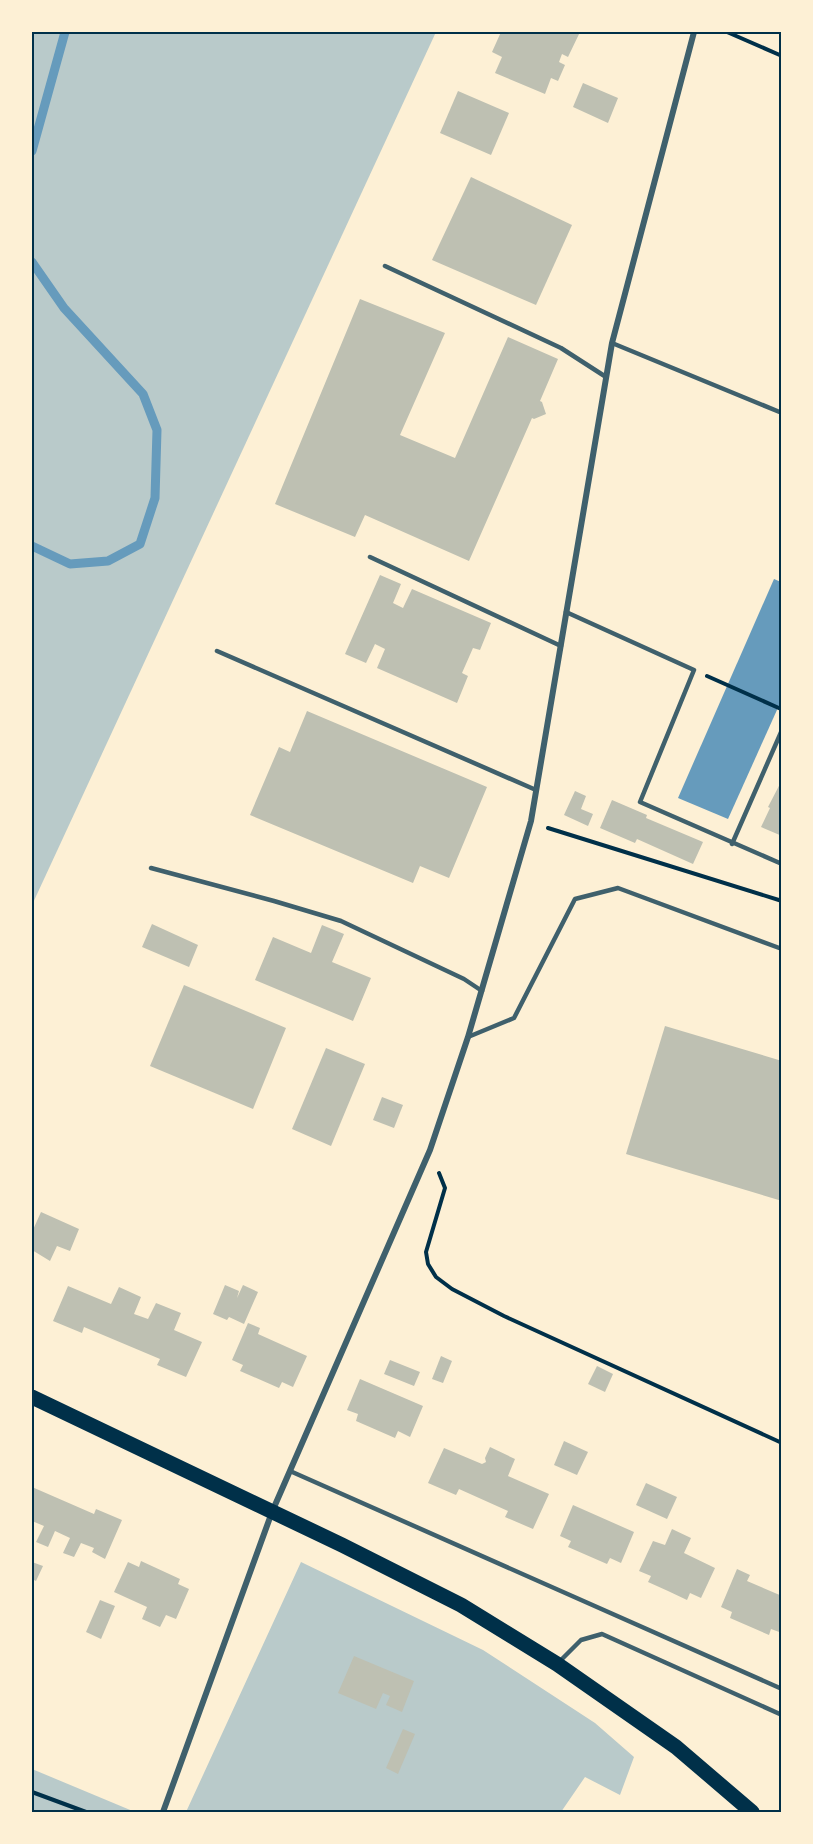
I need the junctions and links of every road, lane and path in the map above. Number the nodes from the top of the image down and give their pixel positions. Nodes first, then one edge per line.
1 (694, 32) edge
2 (727, 32) edge
3 (782, 56) edge
4 (385, 266) dead end
5 (612, 343) junction
6 (606, 376) junction
7 (782, 413) edge
8 (370, 557) dead end
9 (566, 612) junction
10 (561, 646) junction
11 (217, 651) dead end
12 (716, 680) dead end
13 (781, 709) edge
14 (782, 730) edge
15 (536, 790) junction
16 (531, 821) junction
17 (732, 844) junction
18 (782, 864) edge
19 (150, 868) dead end
20 (782, 901) edge
21 (782, 949) edge
22 (482, 991) junction
23 (468, 1037) junction
24 (430, 1150) junction
25 (32, 1397) edge
26 (782, 1443) edge
27 (290, 1471) junction
28 (272, 1512) junction
29 (557, 1664) junction
30 (782, 1689) edge
31 (782, 1715) edge
32 (32, 1792) edge
33 (86, 1812) edge
34 (163, 1812) edge
35 (752, 1812) edge

1 - 5 street
2 - 3 path
4 - 6 lane
5 - 6 street
5 - 7 lane
6 - 9 street
8 - 10 lane
9 - 10 street
9 - 17 lane
10 - 15 street
11 - 15 lane
12 - 13 path
14 - 17 lane
15 - 16 street
16 - 20 path
16 - 22 street
17 - 18 lane
19 - 22 lane
21 - 23 lane
22 - 23 street
23 - 24 street
24 - 26 path
24 - 27 street
25 - 28 main road
27 - 28 street
27 - 30 lane
28 - 29 main road
28 - 34 street
29 - 31 lane
29 - 35 main road
32 - 33 path

